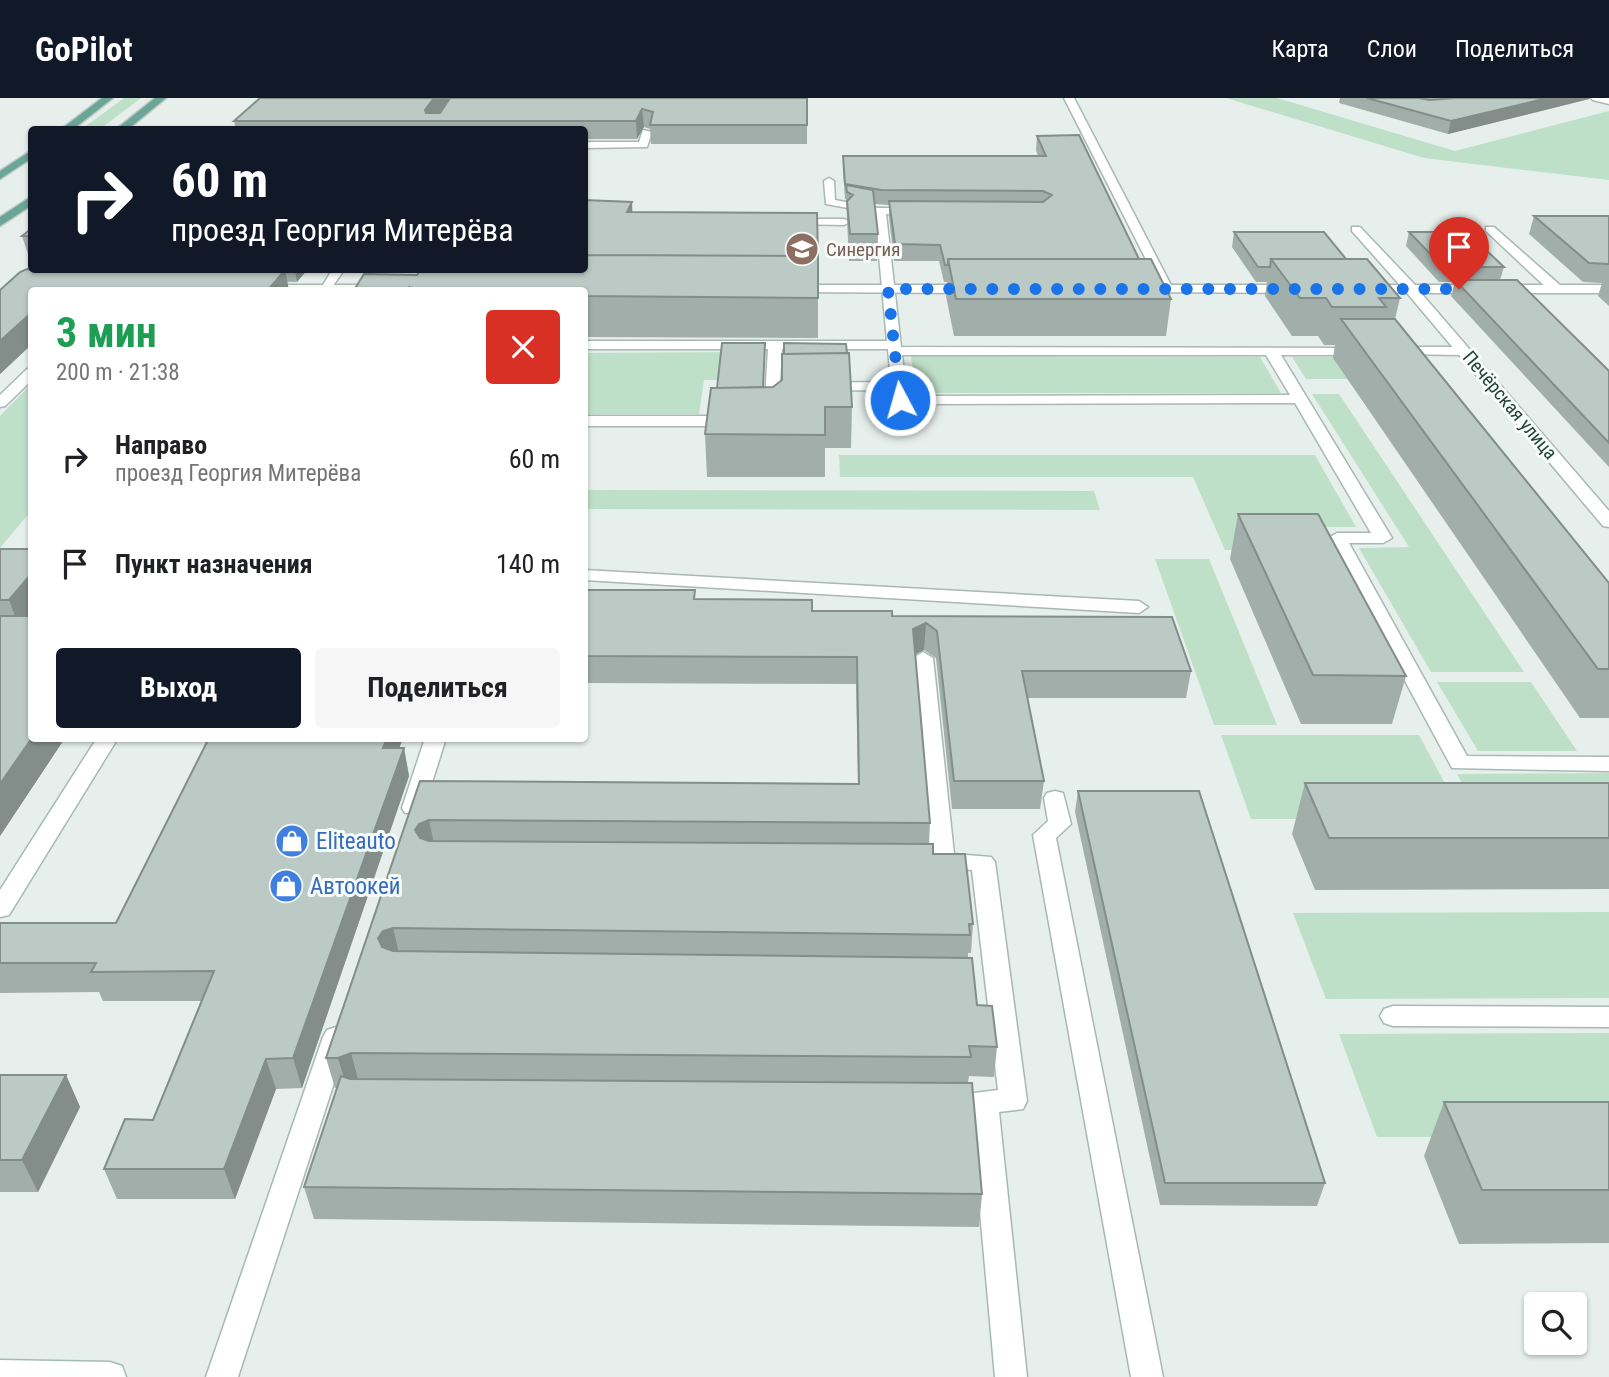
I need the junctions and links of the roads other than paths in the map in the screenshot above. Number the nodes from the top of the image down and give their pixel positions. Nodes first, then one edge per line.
1 (108, 98) edge
2 (160, 98) edge
3 (1069, 98) edge
4 (1596, 98) edge
5 (1609, 102) edge
6 (70, 126) edge
7 (125, 126) edge
8 (647, 132) edge
9 (588, 145) edge
10 (28, 156) edge
11 (0, 176) edge
12 (830, 181) dead end
13 (28, 202) edge
14 (880, 211) junction
15 (934, 211) edge
16 (776, 222) edge
17 (844, 222) edge
18 (0, 223) edge
19 (1356, 229) dead end
20 (1490, 229) dead end
21 (777, 289) edge
22 (888, 289) junction
23 (986, 289) edge
24 (1125, 289) edge
25 (1167, 289) junction
26 (1303, 289) edge
27 (1343, 289) edge
28 (1411, 289) junction
29 (1556, 289) junction
30 (1609, 289) edge
31 (588, 345) edge
32 (775, 345) junction
33 (895, 348) junction
34 (1271, 351) junction
35 (1464, 351) junction
36 (28, 375) edge
37 (773, 387) junction
38 (899, 387) junction
39 (3, 397) edge
40 (1300, 399) junction
41 (588, 421) edge
42 (1609, 522) edge
43 (588, 575) edge
44 (1139, 607) dead end
45 (923, 658) dead end
46 (105, 742) edge
47 (435, 742) edge
48 (1609, 764) edge
49 (1055, 798) dead end
50 (406, 831) edge
51 (915, 862) edge
52 (943, 862) junction
53 (0, 909) edge
54 (970, 976) edge
55 (997, 976) junction
56 (344, 1014) edge
57 (1393, 1016) dead end
58 (1609, 1017) edge
59 (956, 1101) edge
60 (984, 1101) junction
61 (0, 1375) edge
62 (110, 1377) edge
63 (222, 1377) edge
64 (1011, 1377) edge
65 (1147, 1377) edge

1 - 6 main road
2 - 7 main road
3 - 25 street
4 - 5 street
8 - 9 street
10 - 11 main road
12 - 14 street
13 - 18 main road
14 - 15 street
14 - 22 street
16 - 17 street
19 - 28 street, Печёрская улица
20 - 29 street
21 - 22 street
22 - 23 street
22 - 33 street
24 - 25 street
25 - 26 street
27 - 28 street
28 - 29 street
28 - 35 street, Печёрская улица
29 - 30 street
31 - 32 street
32 - 33 street
32 - 37 street
33 - 34 street
33 - 38 street
34 - 35 street
34 - 40 street
35 - 42 street, Печёрская улица
36 - 39 street
37 - 38 street
37 - 41 street
38 - 40 street
40 - 48 street
43 - 44 street
45 - 52 street
46 - 53 street
47 - 50 street
49 - 65 street
51 - 52 street
52 - 55 street
54 - 55 street
55 - 60 street
56 - 63 street
57 - 58 street
59 - 60 street
60 - 64 street
61 - 62 street

